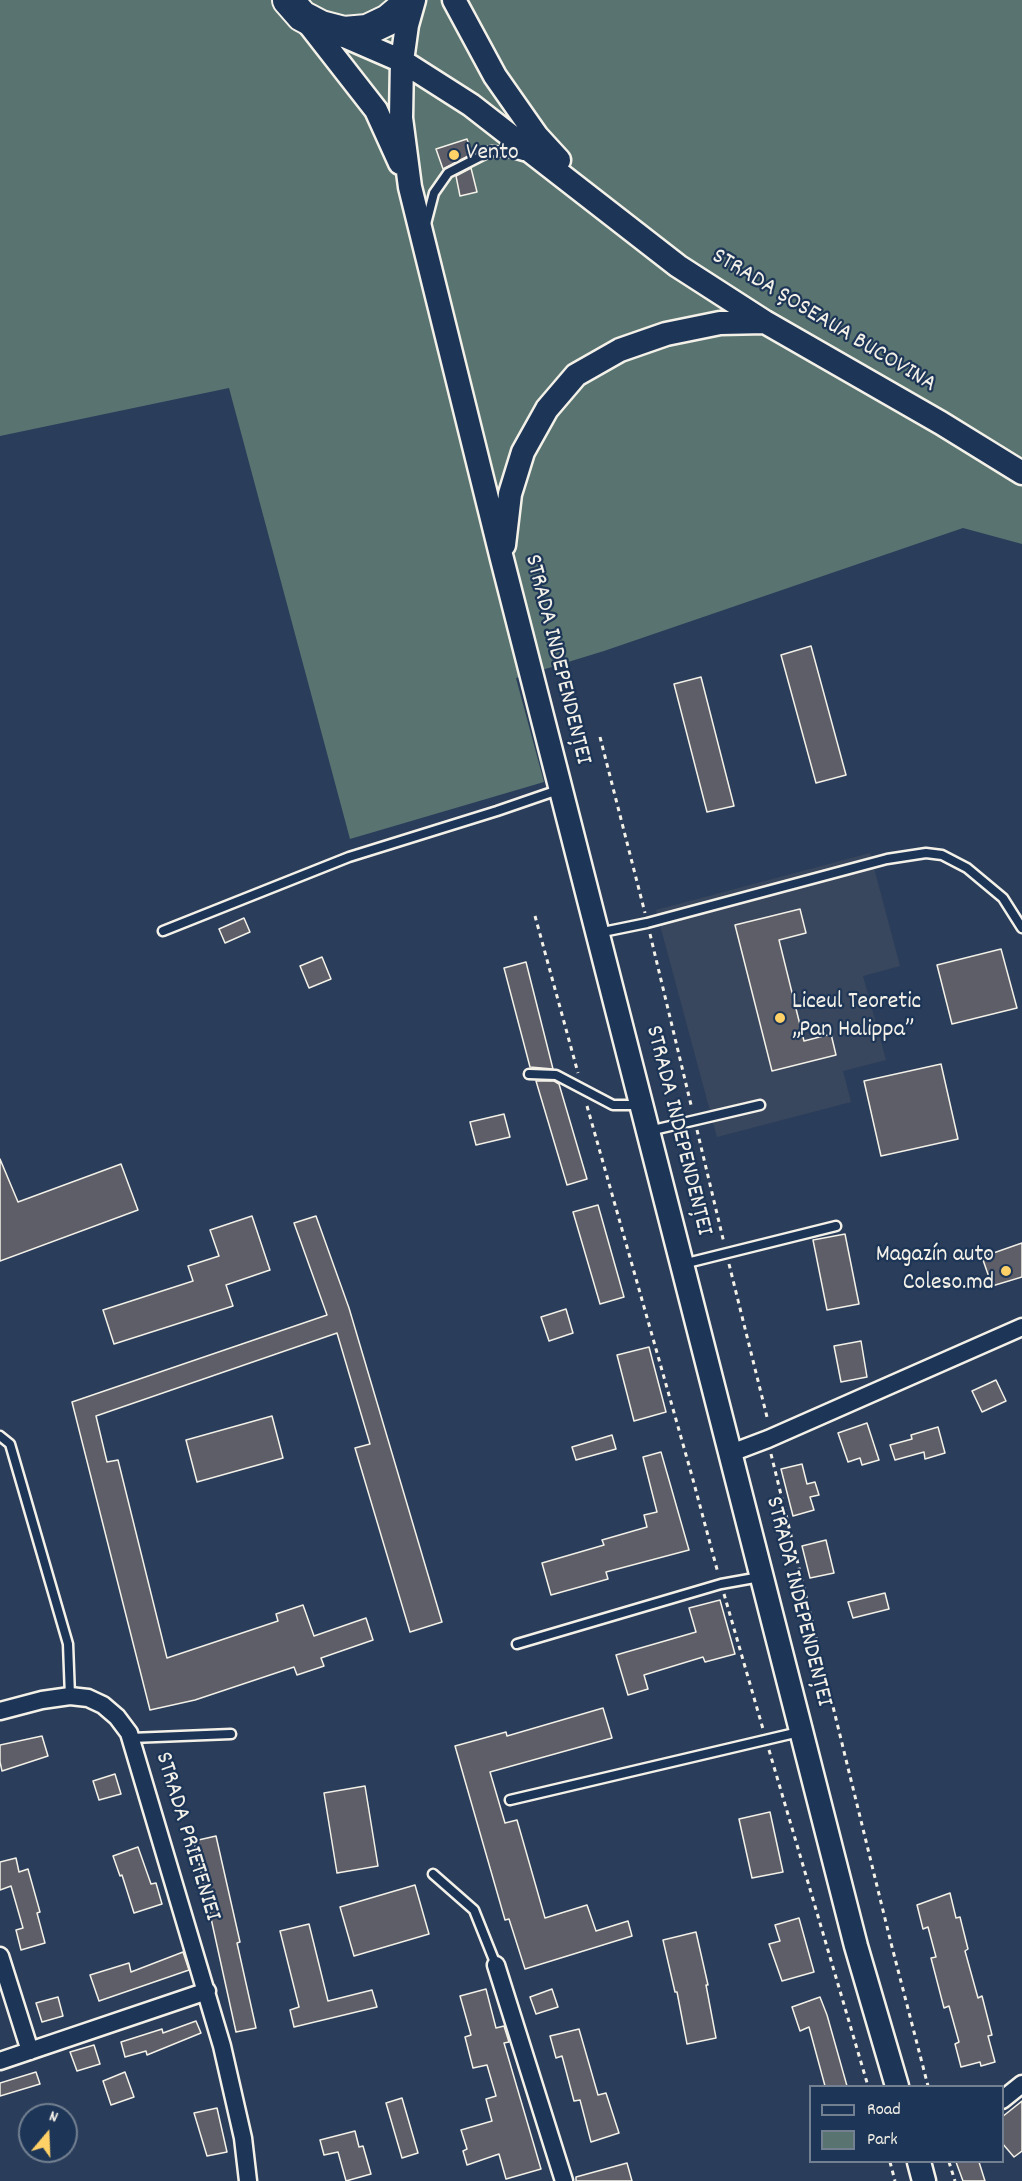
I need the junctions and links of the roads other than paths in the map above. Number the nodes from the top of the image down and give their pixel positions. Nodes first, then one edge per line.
1 (409, 0) edge
2 (414, 0) edge
3 (454, 0) edge
4 (304, 14) edge
5 (402, 61) junction
6 (544, 162) junction
7 (410, 187) junction
8 (602, 207) junction
9 (422, 236) junction
10 (765, 322) junction
11 (1022, 473) edge
12 (502, 559) junction
13 (561, 789) junction
14 (1022, 928) edge
15 (163, 930) dead end
16 (598, 933) junction
17 (529, 1074) dead end
18 (642, 1105) junction
19 (760, 1105) dead end
20 (649, 1131) junction
21 (836, 1226) dead end
22 (683, 1264) junction
23 (1022, 1327) edge
24 (0, 1436) edge
25 (731, 1453) junction
26 (763, 1577) junction
27 (517, 1644) dead end
28 (70, 1696) junction
29 (0, 1711) edge
30 (803, 1731) junction
31 (231, 1734) dead end
32 (131, 1738) junction
33 (510, 1800) dead end
34 (433, 1874) dead end
35 (0, 1956) edge
36 (496, 1965) joint
37 (207, 1991) junction
38 (30, 2051) junction
39 (0, 2061) edge
40 (1022, 2084) edge
41 (897, 2085) edge
42 (1004, 2098) edge
43 (248, 2181) edge
44 (564, 2181) edge

1 - 4 highway
2 - 5 main road, STRADA INDEPENDENȚEI
3 - 8 main road, STRADA ȘOSEAUA BUCOVINA
4 - 5 main road, STRADA ȘOSEAUA BUCOVINA
4 - 7 main road, STRADA INDEPENDENȚEI
5 - 6 main road, STRADA ȘOSEAUA BUCOVINA
5 - 7 main road, STRADA INDEPENDENȚEI
6 - 8 main road, STRADA ȘOSEAUA BUCOVINA
6 - 9 lane
7 - 9 main road, STRADA INDEPENDENȚEI
8 - 10 main road, STRADA ȘOSEAUA BUCOVINA
9 - 12 main road, STRADA INDEPENDENȚEI
10 - 11 main road, STRADA ȘOSEAUA BUCOVINA
10 - 12 main road
12 - 13 main road, STRADA INDEPENDENȚEI
13 - 15 lane
13 - 16 main road, STRADA INDEPENDENȚEI
14 - 16 lane
16 - 18 main road, STRADA INDEPENDENȚEI
17 - 18 lane
18 - 20 main road, STRADA INDEPENDENȚEI
19 - 20 lane
20 - 22 main road, STRADA INDEPENDENȚEI
21 - 22 lane
22 - 25 main road, STRADA INDEPENDENȚEI
23 - 25 street
24 - 28 lane
25 - 26 main road, STRADA INDEPENDENȚEI
26 - 27 lane
26 - 30 main road, STRADA INDEPENDENȚEI
28 - 29 street
28 - 32 street, STRADA PRIETENIEI
30 - 33 lane
30 - 41 main road, STRADA INDEPENDENȚEI
31 - 32 lane
32 - 37 street, STRADA PRIETENIEI
34 - 36 lane
35 - 38 street
36 - 44 street
37 - 38 street
37 - 43 street, STRADA PRIETENIEI
38 - 39 street
40 - 42 street

